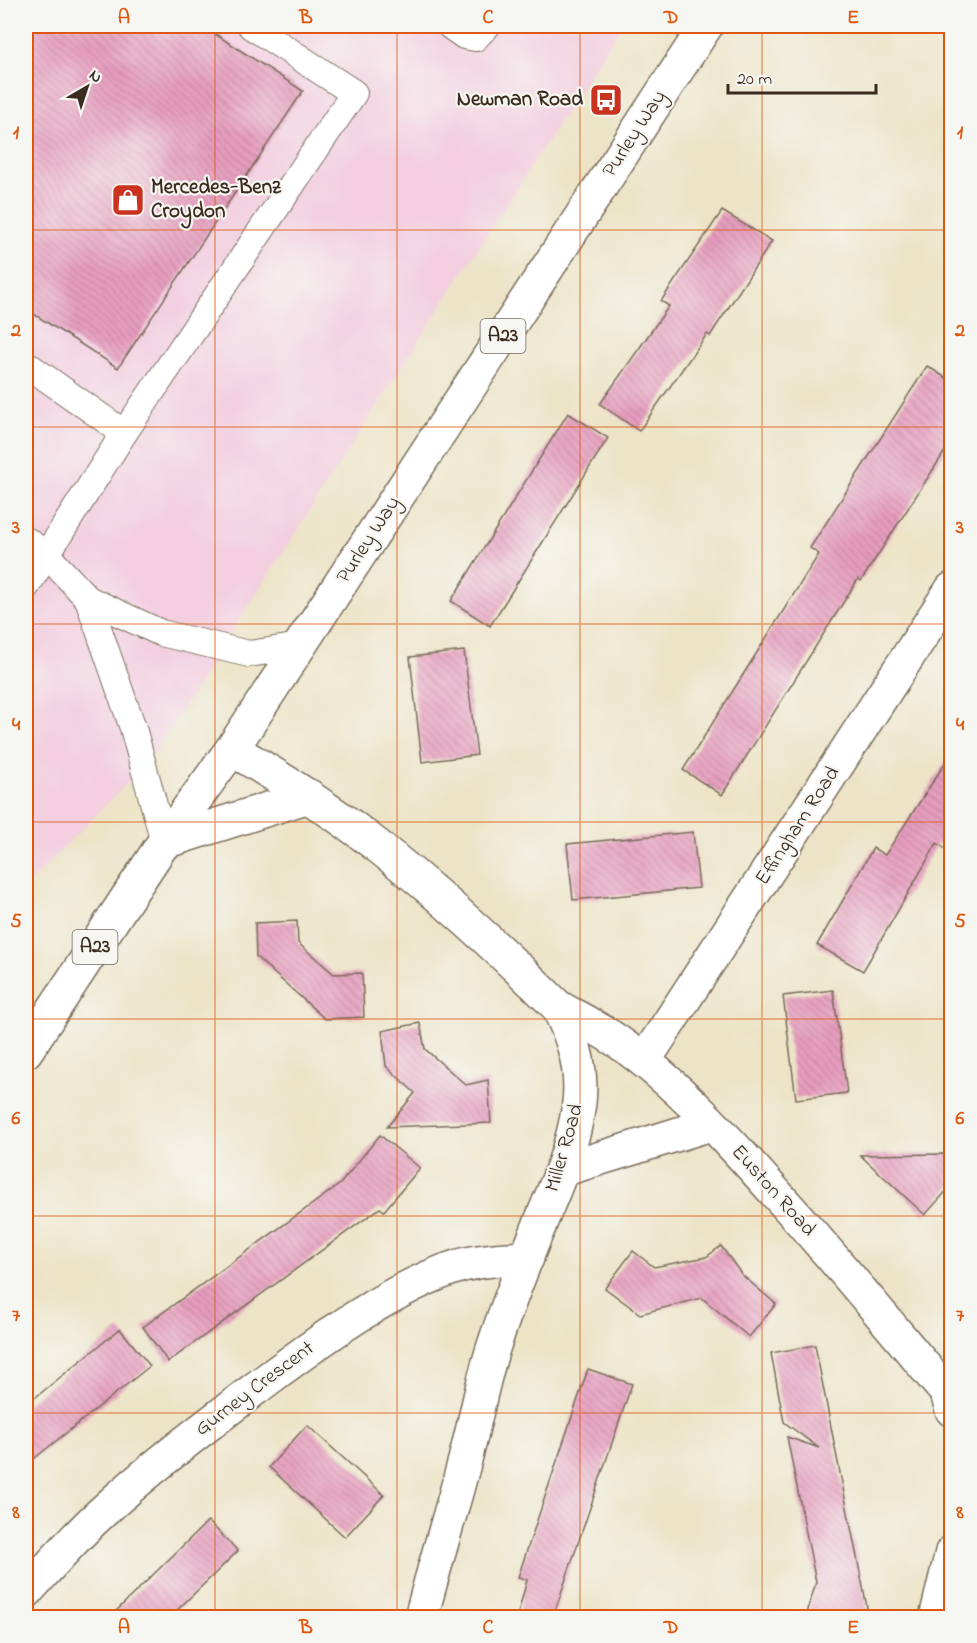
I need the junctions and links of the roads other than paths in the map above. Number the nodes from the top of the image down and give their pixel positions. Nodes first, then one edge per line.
1 (251, 26) edge
2 (450, 26) edge
3 (487, 26) edge
4 (706, 26) edge
5 (26, 364) edge
6 (124, 433) junction
7 (36, 547) edge
8 (26, 587) edge
9 (951, 589) edge
10 (88, 599) junction
11 (300, 646) junction
12 (232, 749) junction
13 (309, 796) junction
14 (164, 842) junction
15 (558, 1007) junction
16 (26, 1051) edge
17 (644, 1061) junction
18 (711, 1124) junction
19 (562, 1170) junction
20 (527, 1258) junction
21 (950, 1398) edge
22 (951, 1552) edge
23 (26, 1592) edge
24 (421, 1617) edge
25 (936, 1617) edge

1 - 6 lane
2 - 3 lane
4 - 11 main road, Purley Way / A23
5 - 6 lane
6 - 7 lane
7 - 8 lane
7 - 10 lane
9 - 17 main road, Effingham Road
10 - 11 lane
10 - 14 lane
11 - 12 main road, Purley Way / A23
12 - 13 main road, Miller Road
12 - 14 main road, Purley Way / A23
13 - 14 main road
13 - 15 main road, Miller Road
14 - 16 main road, Purley Way / A23
15 - 17 main road, Euston Road
15 - 19 main road, Miller Road
17 - 18 main road, Euston Road
18 - 19 main road
18 - 21 main road, Euston Road
19 - 20 main road, Miller Road
20 - 23 main road, Gurney Crescent
20 - 24 main road, Miller Road
22 - 25 main road

